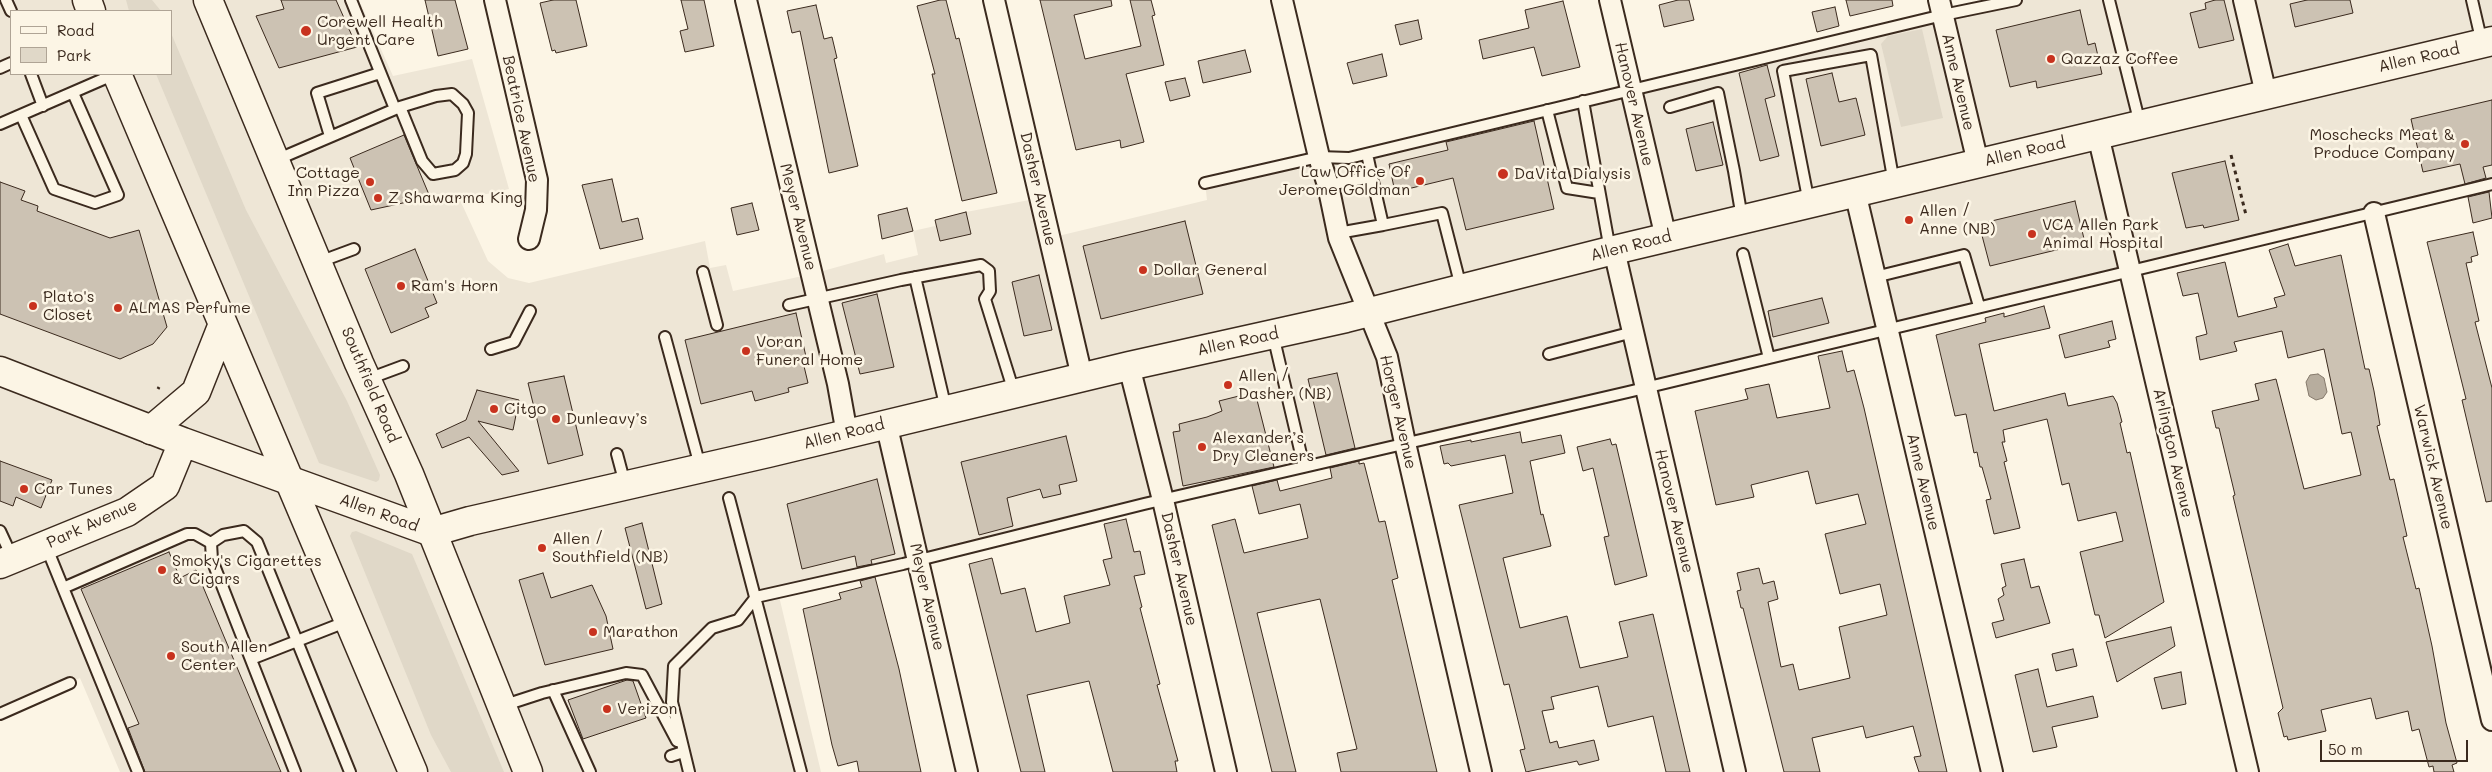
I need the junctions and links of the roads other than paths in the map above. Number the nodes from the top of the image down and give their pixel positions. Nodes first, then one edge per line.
1 (351, 0) edge
2 (495, 0) edge
3 (746, 0) edge
4 (994, 0) edge
5 (1282, 0) edge
6 (1610, 0) edge
7 (2016, 0) edge
8 (2109, 0) edge
9 (2244, 0) edge
10 (2472, 0) edge
11 (212, 1) edge
12 (1941, 8) edge
13 (2487, 42) edge
14 (380, 73) junction
15 (31, 75) edge
16 (114, 75) edge
17 (116, 75) edge
18 (1631, 90) junction
19 (73, 93) junction
20 (2266, 94) junction
21 (1583, 101) junction
22 (43, 106) junction
23 (1670, 107) dead end
24 (398, 108) junction
25 (1547, 110) junction
26 (21, 115) junction
27 (0, 124) edge
28 (2140, 124) junction
29 (2098, 134) junction
30 (330, 136) junction
31 (1367, 154) junction
32 (1319, 157) junction
33 (275, 160) junction
34 (1978, 163) junction
35 (1372, 177) junction
36 (1206, 183) dead end
37 (1894, 184) junction
38 (2492, 184) edge
39 (1328, 185) junction
40 (1855, 192) junction
41 (1599, 193) junction
42 (1809, 204) junction
43 (2374, 213) junction
44 (1742, 219) junction
45 (1383, 225) junction
46 (1338, 233) junction
47 (1666, 238) junction
48 (529, 239) dead end
49 (354, 249) dead end
50 (1612, 250) junction
51 (1744, 254) dead end
52 (318, 263) junction
53 (2129, 271) junction
54 (703, 272) dead end
55 (915, 277) junction
56 (1875, 277) junction
57 (1462, 288) junction
58 (818, 297) junction
59 (789, 305) dead end
60 (1978, 306) junction
61 (530, 311) dead end
62 (1368, 312) junction
63 (223, 324) junction
64 (716, 325) dead end
65 (1887, 329) junction
66 (1633, 332) junction
67 (1273, 334) junction
68 (665, 337) dead end
69 (491, 349) dead end
70 (1549, 354) dead end
71 (1768, 358) junction
72 (404, 366) dead end
73 (1129, 366) junction
74 (0, 371) edge
75 (1082, 377) junction
76 (367, 380) junction
77 (1646, 387) junction
78 (1014, 393) junction
79 (946, 409) junction
80 (886, 423) junction
81 (151, 430) junction
82 (846, 434) junction
83 (183, 442) junction
84 (1405, 443) junction
85 (617, 454) dead end
86 (700, 467) junction
87 (1304, 468) junction
88 (290, 480) junction
89 (626, 485) junction
90 (729, 498) dead end
91 (1163, 500) junction
92 (0, 531) edge
93 (432, 532) junction
94 (211, 543) junction
95 (46, 545) junction
96 (918, 560) junction
97 (7, 561) edge
98 (63, 588) junction
99 (756, 597) junction
100 (349, 621) junction
101 (296, 641) junction
102 (251, 659) junction
103 (70, 683) dead end
104 (553, 690) junction
105 (501, 706) junction
106 (0, 714) edge
107 (2492, 720) edge
108 (399, 738) junction
109 (684, 754) junction
110 (671, 756) dead end
111 (138, 772) edge
112 (296, 772) edge
113 (350, 772) edge
114 (413, 772) edge
115 (432, 772) edge
116 (528, 772) edge
117 (590, 772) edge
118 (689, 772) edge
119 (801, 772) edge
120 (967, 772) edge
121 (1226, 772) edge
122 (1481, 772) edge
123 (1735, 772) edge
124 (1992, 772) edge
125 (2248, 772) edge

1 - 14 lane
2 - 48 street, Beatrice Avenue
3 - 58 street, Meyer Avenue
4 - 75 street, Dasher Avenue
5 - 32 street, Horger Avenue
6 - 18 street, Hanover Avenue
7 - 12 lane
8 - 28 lane
9 - 20 street
10 - 13 lane
11 - 33 main road, Southfield Road
12 - 18 lane
12 - 34 street, Anne Avenue
13 - 20 main road, Allen Road
14 - 24 lane
14 - 30 lane
15 - 22 lane
16 - 19 lane
17 - 63 main road
18 - 21 lane
18 - 47 street, Hanover Avenue
19 - 22 lane
19 - 26 lane
20 - 28 main road, Allen Road
21 - 25 lane
21 - 41 lane
22 - 26 lane
23 - 44 lane
24 - 24 lane
24 - 30 lane
25 - 31 lane
25 - 41 lane
26 - 27 lane
28 - 29 main road, Allen Road
29 - 34 main road, Allen Road
29 - 53 street, Arlington Avenue
30 - 33 lane
31 - 32 lane
31 - 35 lane
32 - 36 lane
32 - 39 street, Horger Avenue
33 - 52 main road, Southfield Road
34 - 37 main road, Allen Road
35 - 39 lane
35 - 45 lane
37 - 40 main road, Allen Road
37 - 42 lane
38 - 43 lane
39 - 46 street, Horger Avenue
40 - 42 main road, Allen Road
40 - 56 street, Anne Avenue
41 - 50 lane
42 - 44 main road, Allen Road
43 - 53 lane
43 - 107 street, Warwick Avenue
44 - 47 main road, Allen Road
45 - 46 lane
45 - 57 lane
46 - 62 street, Horger Avenue
47 - 50 main road, Allen Road
49 - 52 lane
50 - 57 main road, Allen Road
50 - 66 street, Hanover Avenue
51 - 71 lane
52 - 76 main road, Southfield Road
53 - 60 lane
53 - 125 street, Arlington Avenue
54 - 64 lane
55 - 58 lane
55 - 78 lane
55 - 79 lane
56 - 60 lane
56 - 65 street, Anne Avenue
57 - 62 main road, Allen Road
58 - 59 lane
58 - 82 street, Meyer Avenue
60 - 65 lane
61 - 69 lane
62 - 67 main road, Allen Road
62 - 84 street, Horger Avenue
63 - 81 main road
63 - 88 main road
65 - 71 lane
65 - 124 street, Anne Avenue
66 - 70 lane
66 - 77 street, Hanover Avenue
67 - 73 main road, Allen Road
67 - 87 lane
68 - 86 lane
71 - 77 lane
72 - 76 lane
73 - 75 main road, Allen Road
73 - 91 street, Dasher Avenue
74 - 81 main road, Allen Road
75 - 78 main road, Allen Road
76 - 93 main road, Southfield Road
77 - 84 lane
77 - 123 street, Hanover Avenue
78 - 79 main road, Allen Road
79 - 80 main road, Allen Road
80 - 82 main road, Allen Road
80 - 96 street, Meyer Avenue
81 - 83 main road, Allen Road
82 - 86 main road, Allen Road
83 - 88 main road, Allen Road
83 - 95 main road, Park Avenue
84 - 87 lane
84 - 122 street, Horger Avenue
85 - 89 lane
86 - 89 main road, Allen Road
87 - 91 lane
88 - 93 main road, Allen Road
88 - 100 main road
89 - 93 main road, Allen Road
90 - 99 lane
91 - 96 lane
91 - 121 street, Dasher Avenue
92 - 97 lane
93 - 105 main road, Southfield Road
94 - 98 lane
94 - 101 lane
94 - 102 lane
95 - 97 main road, Park Avenue
95 - 98 lane
96 - 99 lane
96 - 120 street, Meyer Avenue
98 - 111 lane
99 - 109 lane
99 - 119 lane
100 - 101 lane
100 - 108 main road
101 - 102 lane
101 - 113 lane
102 - 112 lane
103 - 106 lane
104 - 105 lane
104 - 109 lane
104 - 117 lane
105 - 116 main road, Southfield Road
108 - 114 main road
108 - 115 main road
109 - 110 lane
109 - 118 lane

